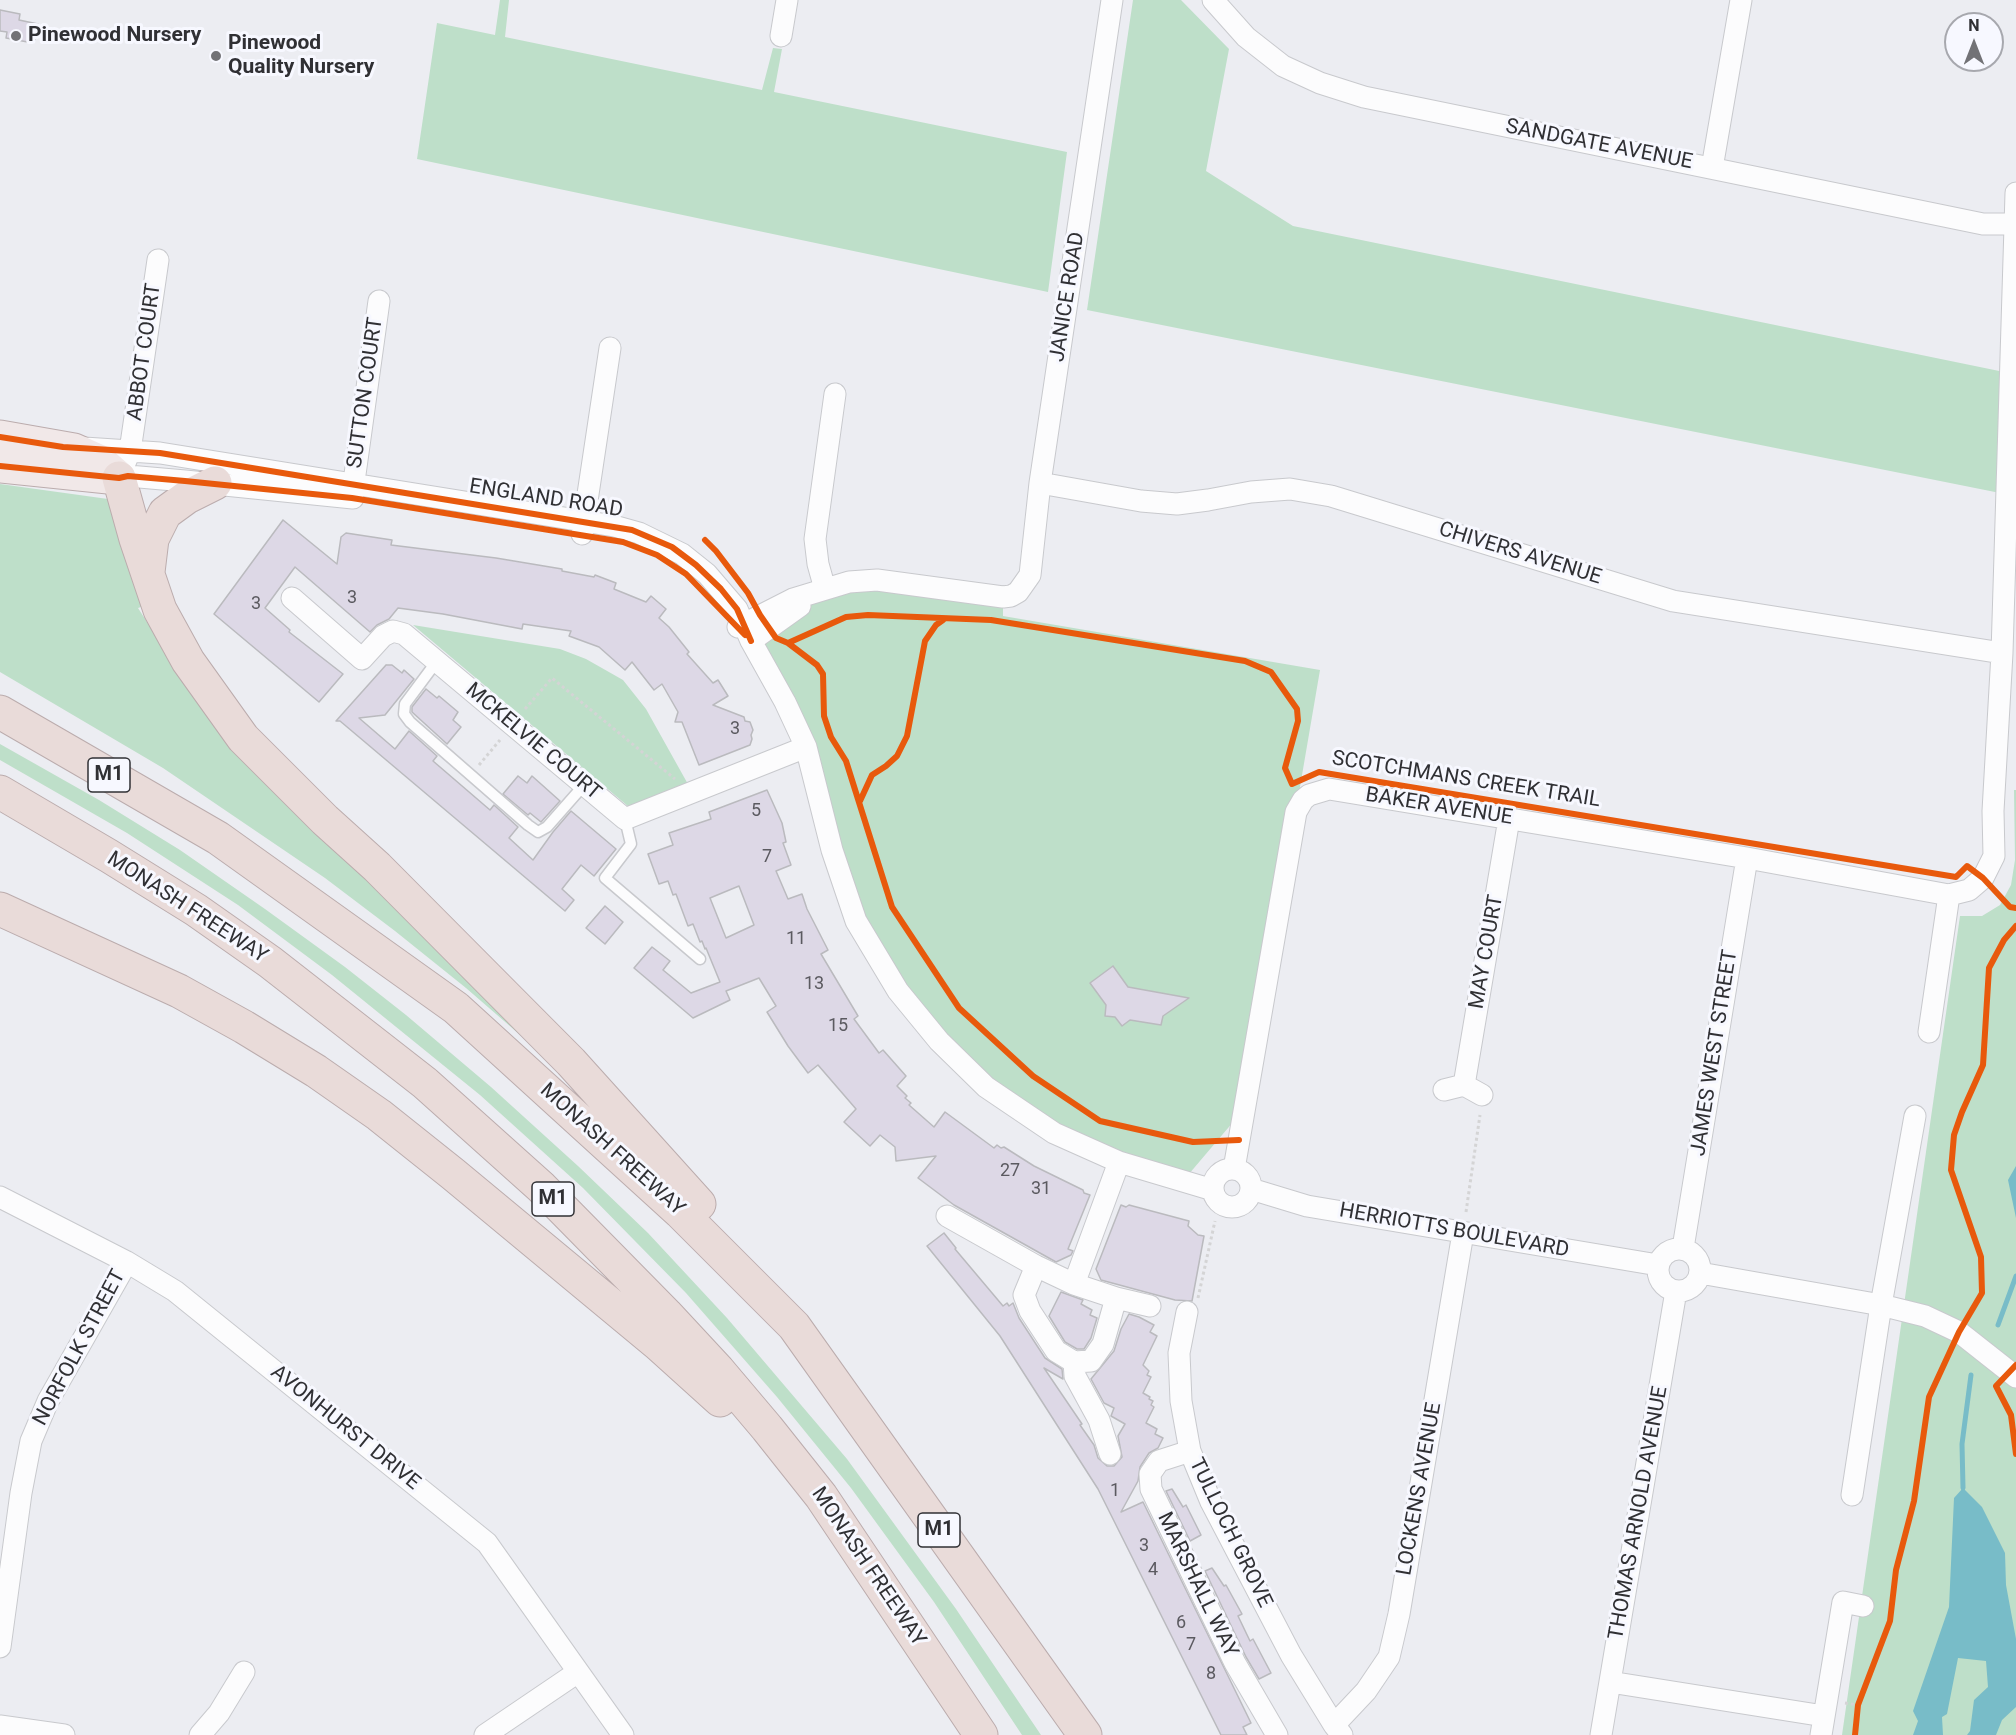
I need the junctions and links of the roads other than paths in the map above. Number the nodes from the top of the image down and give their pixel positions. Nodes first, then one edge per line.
1 (787, 0) edge
2 (1113, 0) edge
3 (1213, 0) edge
4 (1741, 0) edge
5 (781, 36) dead end
6 (1712, 168) junction
7 (2016, 193) edge
8 (2015, 224) edge
9 (158, 260) dead end
10 (379, 301) dead end
11 (610, 348) dead end
12 (835, 394) dead end
13 (0, 459) edge
14 (125, 464) junction
15 (217, 474) junction
16 (1040, 483) junction
17 (352, 491) junction
18 (583, 528) junction
19 (148, 580) junction
20 (825, 589) junction
21 (292, 598) dead end
22 (745, 631) junction
23 (2002, 653) junction
24 (437, 661) junction
25 (0, 712) edge
26 (806, 747) junction
27 (584, 785) junction
28 (0, 792) edge
29 (626, 819) junction
30 (1509, 819) junction
31 (1747, 858) junction
32 (1949, 895) junction
33 (0, 909) edge
34 (0, 921) edge
35 (34, 924) junction
36 (700, 959) dead end
37 (1929, 1032) dead end
38 (1443, 1090) dead end
39 (1915, 1116) dead end
40 (1119, 1162) junction
41 (1234, 1169) junction
42 (1251, 1189) junction
43 (1214, 1190) junction
44 (0, 1197) edge
45 (947, 1216) dead end
46 (1463, 1233) junction
47 (1683, 1248) junction
48 (127, 1262) junction
49 (1658, 1265) junction
50 (1036, 1266) junction
51 (1700, 1273) junction
52 (1074, 1284) junction
53 (1676, 1291) junction
54 (1116, 1298) junction
55 (1881, 1305) junction
56 (1150, 1306) dead end
57 (1186, 1312) road end
58 (794, 1326) junction
59 (1074, 1362) junction
60 (2016, 1377) edge
61 (1190, 1451) junction
62 (1110, 1454) dead end
63 (1852, 1495) dead end
64 (821, 1496) junction
65 (1863, 1606) dead end
66 (0, 1647) edge
67 (244, 1672) dead end
68 (578, 1672) junction
69 (1610, 1682) junction
70 (1822, 1725) edge
71 (0, 1726) edge
72 (1338, 1730) edge
73 (64, 1735) edge
74 (200, 1735) edge
75 (485, 1735) edge
76 (623, 1735) edge
77 (981, 1735) edge
78 (1085, 1735) edge
79 (1277, 1735) edge
80 (1601, 1735) edge

1 - 5 street
2 - 16 street, JANICE ROAD
3 - 6 street, SANDGATE AVENUE
4 - 6 street
6 - 8 street, SANDGATE AVENUE
7 - 8 street
8 - 23 street
9 - 14 street, ABBOT COURT
10 - 17 street, SUTTON COURT
11 - 18 street
12 - 20 street
13 - 14 main road, ENGLAND ROAD
13 - 14 main road, ENGLAND ROAD
14 - 15 street, ENGLAND ROAD
14 - 15 street, ENGLAND ROAD
14 - 19 highway
15 - 17 street, ENGLAND ROAD
15 - 19 highway
16 - 20 street, JANICE ROAD
16 - 23 street, CHIVERS AVENUE
17 - 18 street, ENGLAND ROAD
18 - 22 street, ENGLAND ROAD
19 - 58 highway
20 - 22 street
21 - 24 street, MCKELVIE COURT
22 - 26 street
23 - 32 street
24 - 27 street, MCKELVIE COURT
24 - 27 lane
25 - 58 highway, MONASH FREEWAY / M1
26 - 29 street
26 - 40 street
27 - 29 street, MCKELVIE COURT
28 - 64 highway, MONASH FREEWAY / M1
29 - 36 lane
30 - 31 street, BAKER AVENUE
30 - 38 street, MAY COURT
30 - 41 street, BAKER AVENUE
31 - 32 street, BAKER AVENUE
31 - 47 street, JAMES WEST STREET
32 - 37 street
33 - 35 highway
34 - 35 highway
35 - 64 highway
39 - 55 street
40 - 43 street
40 - 52 street
41 - 42 street
41 - 43 street
42 - 43 street
42 - 46 street, HERRIOTTS BOULEVARD
44 - 48 street, AVONHURST DRIVE
45 - 50 street
46 - 49 street, HERRIOTTS BOULEVARD
46 - 72 street, LOCKENS AVENUE
47 - 49 street
47 - 51 street
48 - 66 street, NORFOLK STREET
48 - 68 street, AVONHURST DRIVE
49 - 53 street
50 - 52 street
50 - 59 street
51 - 53 street
51 - 55 street
52 - 54 street
53 - 69 street, THOMAS ARNOLD AVENUE
54 - 56 street
54 - 59 street
55 - 60 street
55 - 63 street
57 - 61 street, TULLOCH GROVE
58 - 78 highway, MONASH FREEWAY / M1
59 - 62 street
61 - 72 street, TULLOCH GROVE
61 - 79 street, MARSHALL WAY
64 - 77 highway, MONASH FREEWAY / M1
65 - 70 street
67 - 74 street
68 - 75 street
68 - 76 street, AVONHURST DRIVE
69 - 70 street
69 - 80 street, THOMAS ARNOLD AVENUE
71 - 73 street

